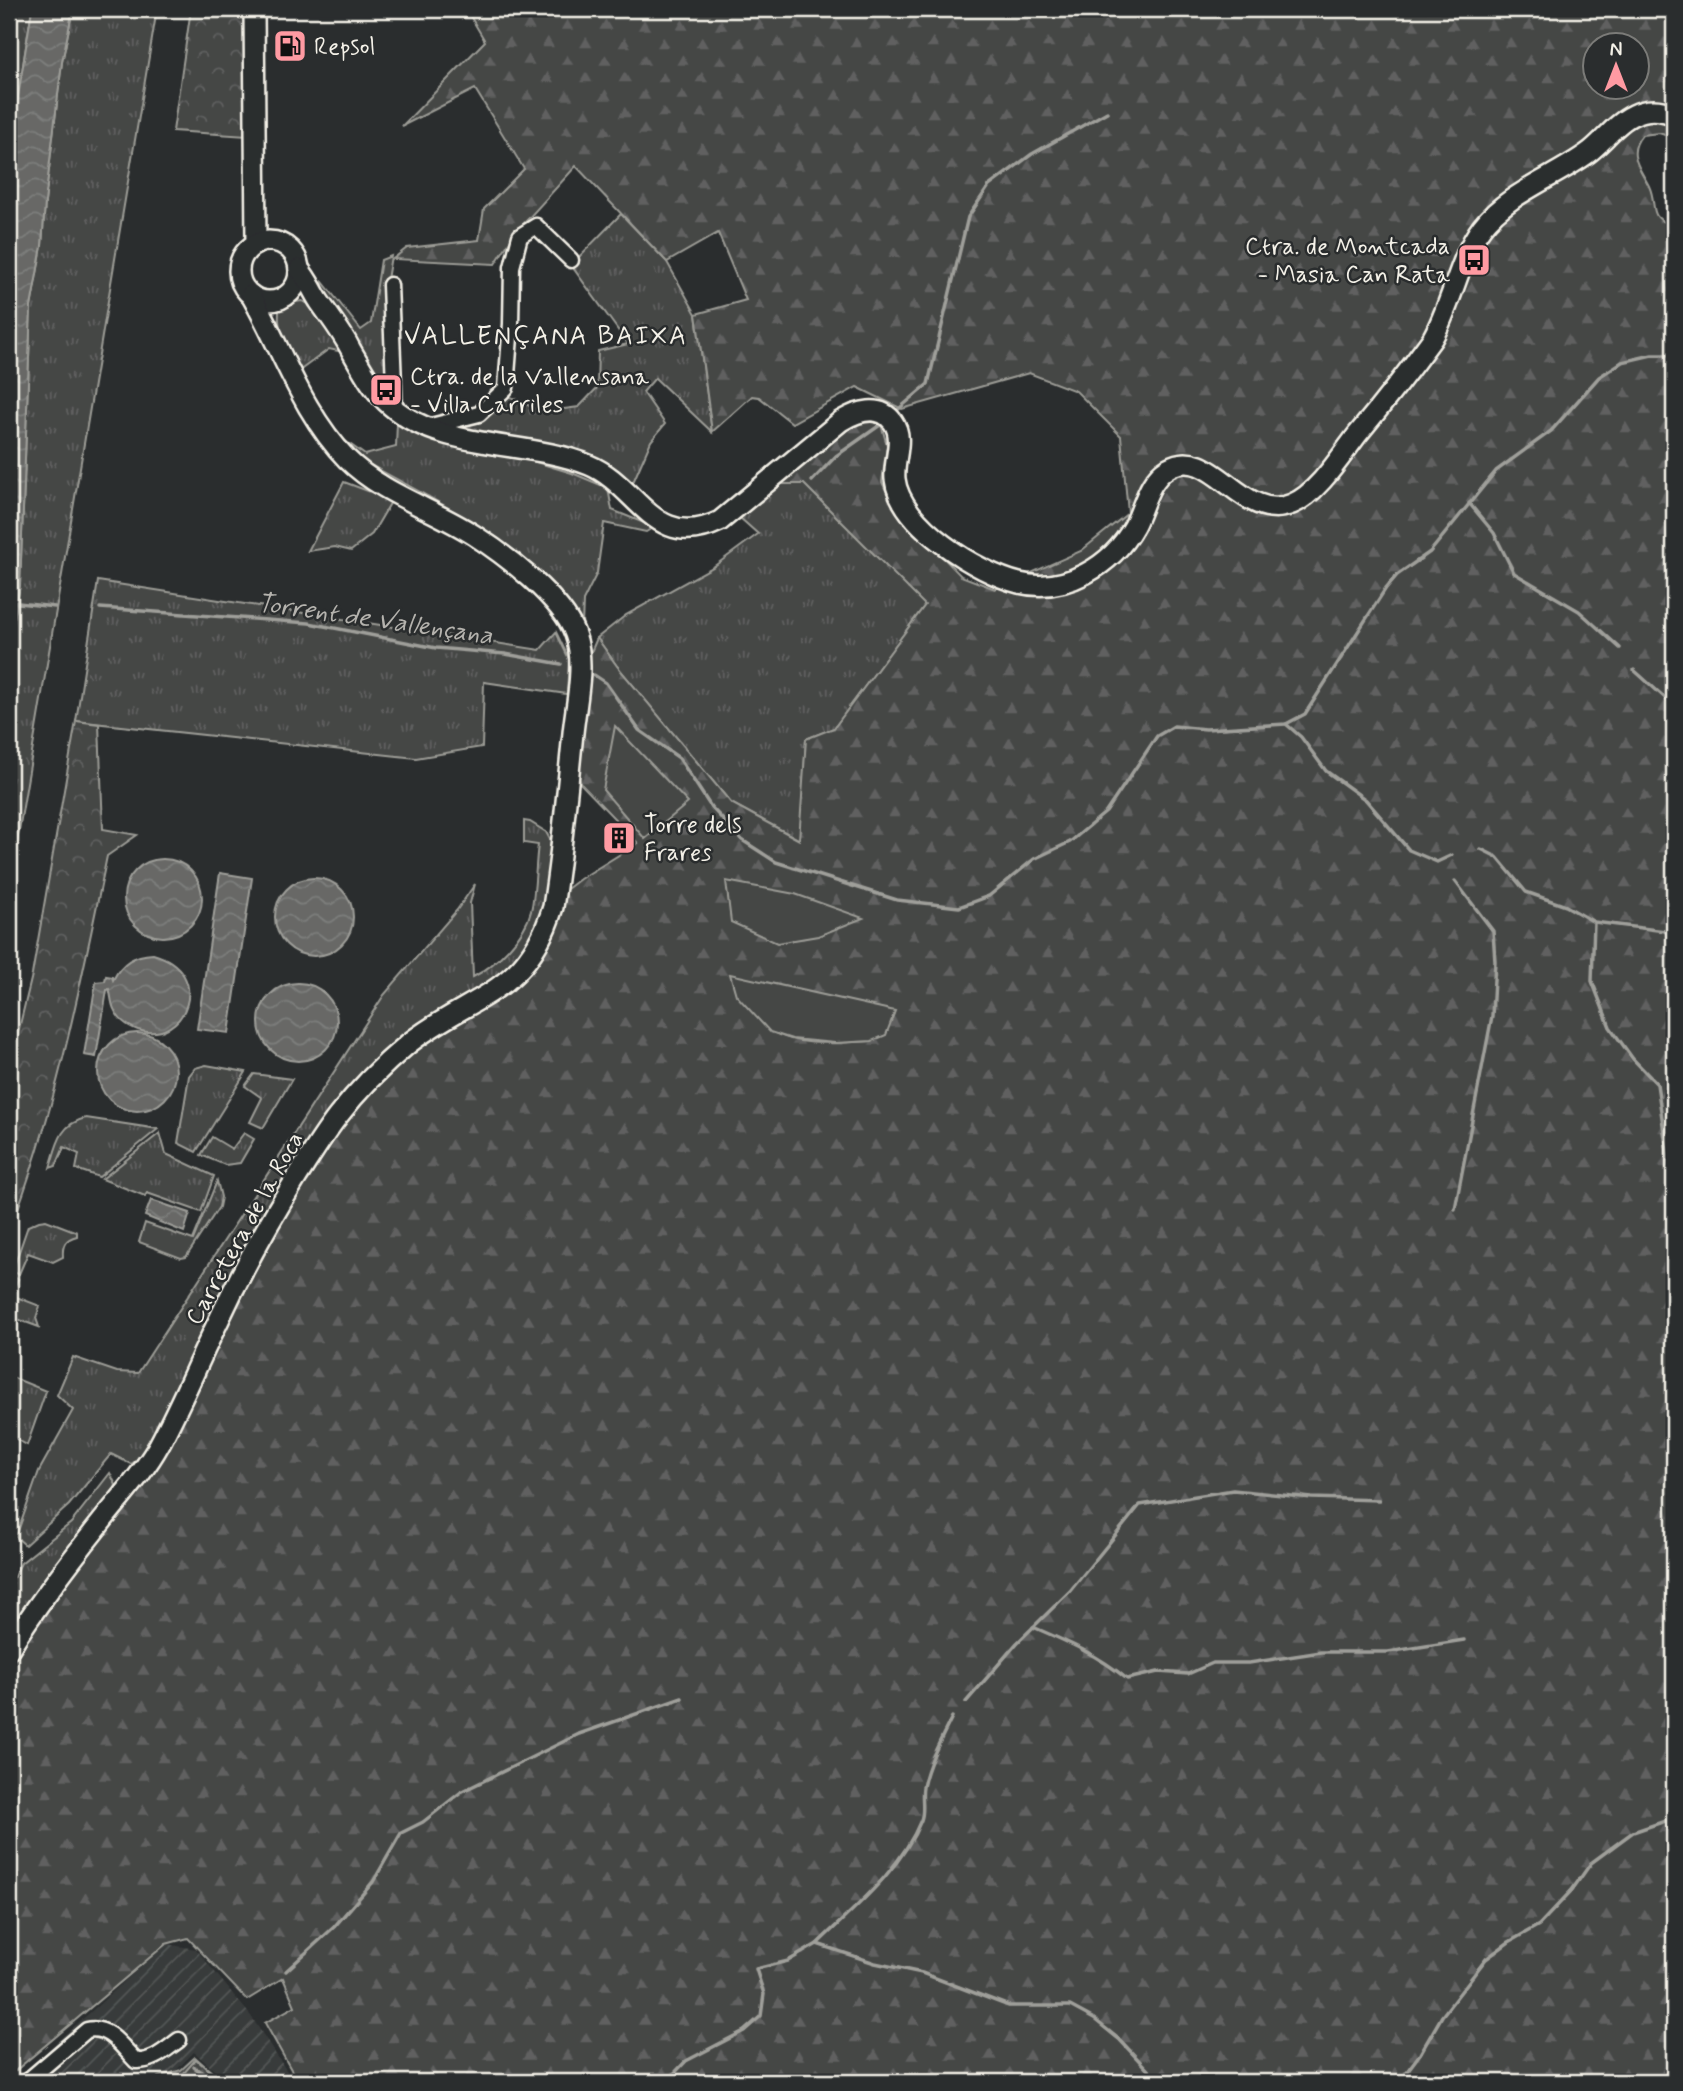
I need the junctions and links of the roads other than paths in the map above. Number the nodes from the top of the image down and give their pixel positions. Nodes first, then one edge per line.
1 (254, 9) edge
2 (1674, 115) edge
3 (265, 243) junction
4 (571, 260) dead end
5 (299, 269) junction
6 (390, 285) dead end
7 (293, 289) junction
8 (251, 295) junction
9 (274, 300) junction
10 (319, 301) junction
11 (268, 324) junction
12 (395, 409) junction
13 (428, 428) junction
14 (9, 1649) edge
15 (179, 2040) dead end
16 (26, 2082) edge

1 - 3 street
2 - 13 street
3 - 5 street
3 - 8 street
4 - 13 street
5 - 7 street
5 - 10 street
6 - 12 street
7 - 9 street
7 - 10 street
8 - 9 street
8 - 11 street
9 - 11 street
10 - 12 street
11 - 14 street, Carretera de la Roca
12 - 13 street
15 - 16 street

